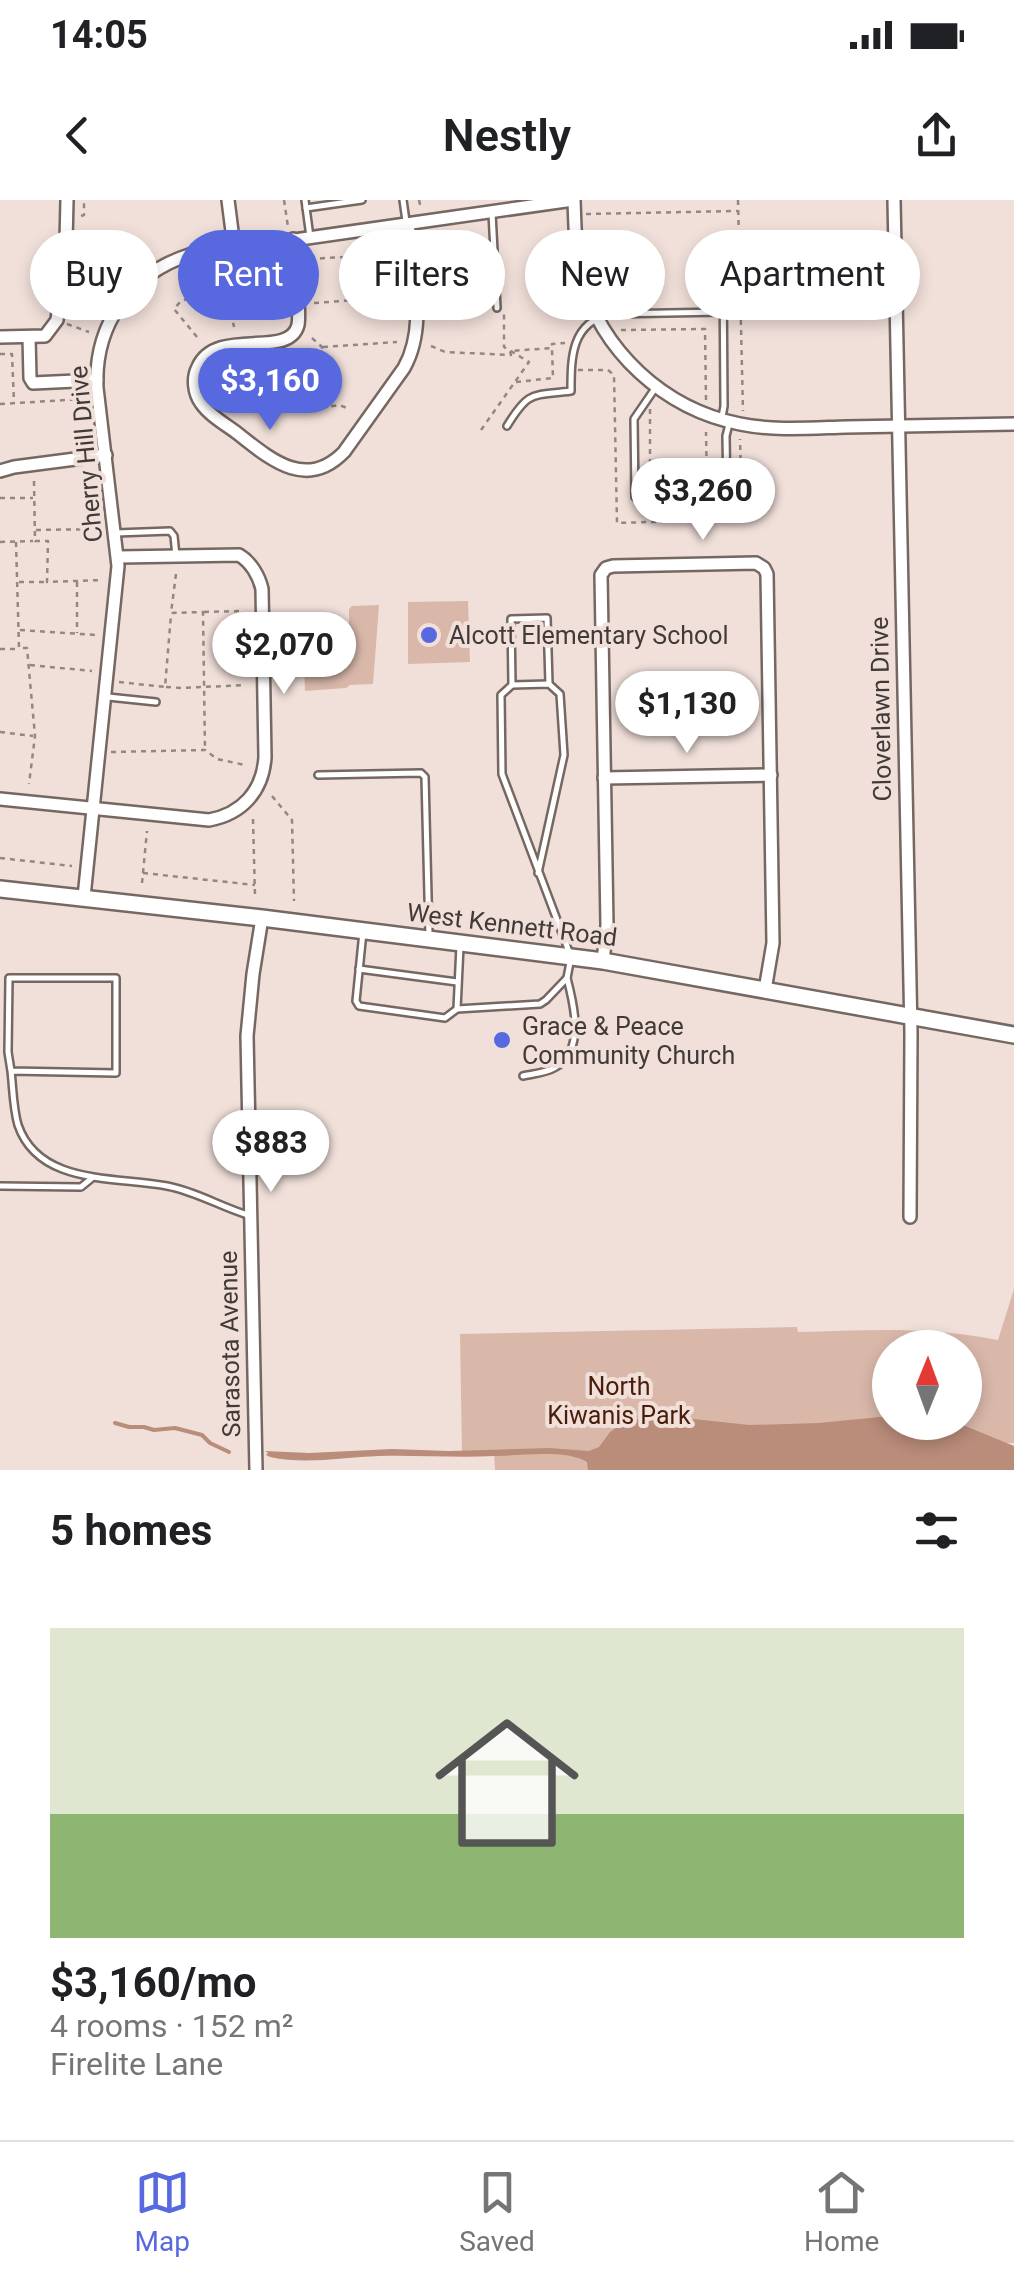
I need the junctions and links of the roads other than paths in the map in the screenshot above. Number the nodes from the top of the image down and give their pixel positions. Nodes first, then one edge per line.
1 (67, 200) edge
2 (228, 200) edge
3 (362, 200) edge
4 (403, 200) edge
5 (574, 200) edge
6 (894, 200) edge
7 (305, 204) edge
8 (485, 209) edge
9 (407, 224) junction
10 (232, 230) edge
11 (309, 230) edge
12 (576, 230) edge
13 (319, 236) edge
14 (178, 259) edge
15 (298, 320) edge
16 (594, 320) edge
17 (599, 320) edge
18 (723, 320) edge
19 (28, 336) junction
20 (0, 337) edge
21 (96, 380) junction
22 (656, 387) junction
23 (725, 421) junction
24 (1014, 424) edge
25 (508, 426) dead end
26 (898, 426) junction
27 (106, 455) junction
28 (0, 471) edge
29 (116, 533) junction
30 (176, 556) junction
31 (118, 558) junction
32 (549, 684) junction
33 (512, 685) junction
34 (105, 697) junction
35 (156, 702) dead end
36 (771, 775) junction
37 (318, 776) dead end
38 (604, 778) junction
39 (0, 798) edge
40 (94, 808) junction
41 (538, 873) junction
42 (0, 889) edge
43 (84, 898) junction
44 (262, 918) junction
45 (364, 931) junction
46 (429, 939) junction
47 (460, 943) junction
48 (570, 957) junction
49 (603, 962) junction
50 (359, 968) junction
51 (0, 978) edge
52 (9, 978) junction
53 (568, 978) junction
54 (458, 982) junction
55 (766, 990) junction
56 (457, 1009) junction
57 (910, 1016) junction
58 (1014, 1035) edge
59 (11, 1071) junction
60 (522, 1076) dead end
61 (92, 1178) junction
62 (0, 1186) edge
63 (250, 1216) junction
64 (910, 1217) dead end
65 (256, 1470) edge

1 - 19 street
2 - 10 street
3 - 7 lane
4 - 9 lane
5 - 8 street, Cherry Hill Drive
5 - 12 street
6 - 26 street, Cloverlawn Drive
7 - 11 lane
8 - 9 street, Cherry Hill Drive
9 - 13 street, Cherry Hill Drive
9 - 15 street
14 - 21 street, Cherry Hill Drive
16 - 25 lane
17 - 22 street
18 - 23 lane
19 - 20 street
19 - 21 street
21 - 27 street, Cherry Hill Drive
22 - 23 street
22 - 23 lane
23 - 26 street
24 - 26 street
26 - 57 street, Cloverlawn Drive
27 - 28 street
27 - 29 street, Cherry Hill Drive
29 - 30 lane
29 - 31 street, Cherry Hill Drive
30 - 31 street
30 - 40 street
31 - 34 street, Cherry Hill Drive
32 - 33 lane
32 - 33 lane
32 - 41 lane
33 - 41 lane
34 - 35 lane
34 - 40 street, Cherry Hill Drive
36 - 38 street
36 - 38 street
36 - 55 street
37 - 46 lane
38 - 49 street
39 - 40 street
40 - 43 street, Cherry Hill Drive
41 - 48 lane
42 - 43 street, West Kennett Road
43 - 44 street, West Kennett Road
44 - 45 street, West Kennett Road
44 - 63 street, Sarasota Avenue
45 - 46 street, West Kennett Road
45 - 50 lane
46 - 47 street, West Kennett Road
47 - 48 street, West Kennett Road
47 - 54 lane
48 - 49 street, West Kennett Road
48 - 53 lane
49 - 55 street, West Kennett Road
50 - 54 lane
50 - 56 lane
51 - 52 lane
52 - 59 lane
52 - 59 lane
53 - 56 lane
53 - 60 lane
54 - 56 lane
55 - 57 street, West Kennett Road
57 - 58 street, West Kennett Road
57 - 64 street, Cloverlawn Drive
59 - 61 lane
61 - 62 lane
61 - 63 lane
63 - 65 street, Sarasota Avenue

